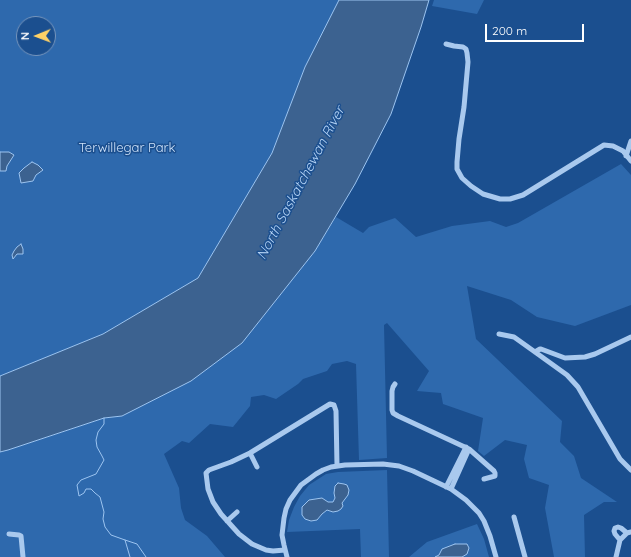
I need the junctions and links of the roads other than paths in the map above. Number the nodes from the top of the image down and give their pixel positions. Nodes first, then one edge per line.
1 (446, 44) dead end
2 (631, 142) edge
3 (626, 156) junction
4 (631, 161) edge
5 (498, 334) dead end
6 (631, 337) edge
7 (535, 352) junction
8 (565, 358) junction
9 (557, 367) junction
10 (395, 384) dead end
11 (287, 430) junction
12 (291, 436) dead end
13 (467, 448) junction
14 (250, 453) junction
15 (337, 466) junction
16 (257, 467) dead end
17 (631, 470) edge
18 (484, 479) dead end
19 (448, 488) junction
20 (237, 512) dead end
21 (514, 517) dead end
22 (227, 521) junction
23 (629, 532) edge
24 (9, 534) dead end
25 (620, 540) junction
26 (285, 550) junction
27 (23, 557) edge
28 (287, 557) edge
29 (496, 557) edge
30 (525, 557) edge
31 (616, 557) edge

1 - 3 street
2 - 3 street
3 - 4 street
5 - 7 street
6 - 8 street
7 - 8 street
7 - 9 street
8 - 9 street
9 - 17 street
10 - 13 street
11 - 12 street
11 - 14 street
11 - 15 street
13 - 18 street
13 - 19 street
14 - 16 street
14 - 22 street
15 - 19 street
15 - 26 street
19 - 29 street
20 - 22 street
21 - 30 street
22 - 26 street
23 - 25 street
23 - 25 street
24 - 27 street
25 - 31 street
26 - 28 street

